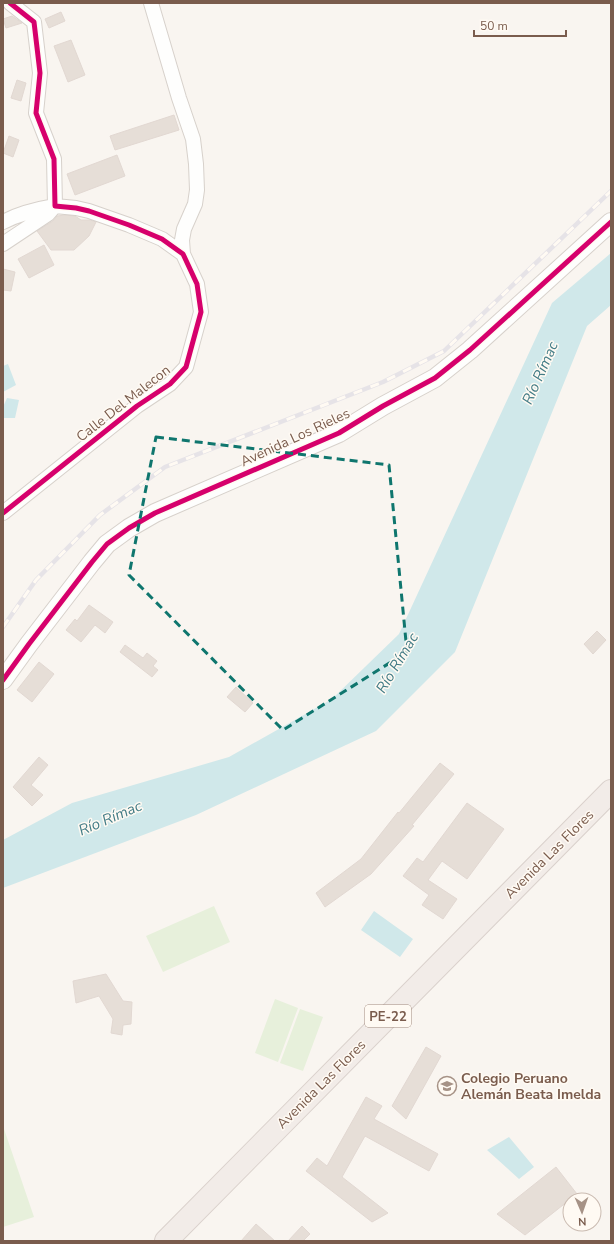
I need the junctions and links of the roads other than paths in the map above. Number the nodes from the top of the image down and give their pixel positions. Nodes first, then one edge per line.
1 (10, 3) edge
2 (151, 3) edge
3 (56, 206) junction
4 (3, 222) edge
5 (611, 222) edge
6 (3, 244) edge
7 (183, 254) junction
8 (3, 512) edge
9 (3, 680) edge
10 (611, 791) edge
11 (611, 812) edge
12 (462, 952) junction
13 (166, 1241) edge
14 (186, 1241) edge

1 - 3 street
2 - 7 street
3 - 4 street
3 - 6 street
3 - 7 street
5 - 9 street, Avenida Los Rieles
7 - 8 street, Calle Del Malecon
10 - 12 highway, Avenida Las Flores / PE-22
11 - 12 highway, Avenida Las Flores / PE-22
12 - 13 highway, Avenida Las Flores / PE-22
12 - 14 highway, Avenida Las Flores / PE-22

